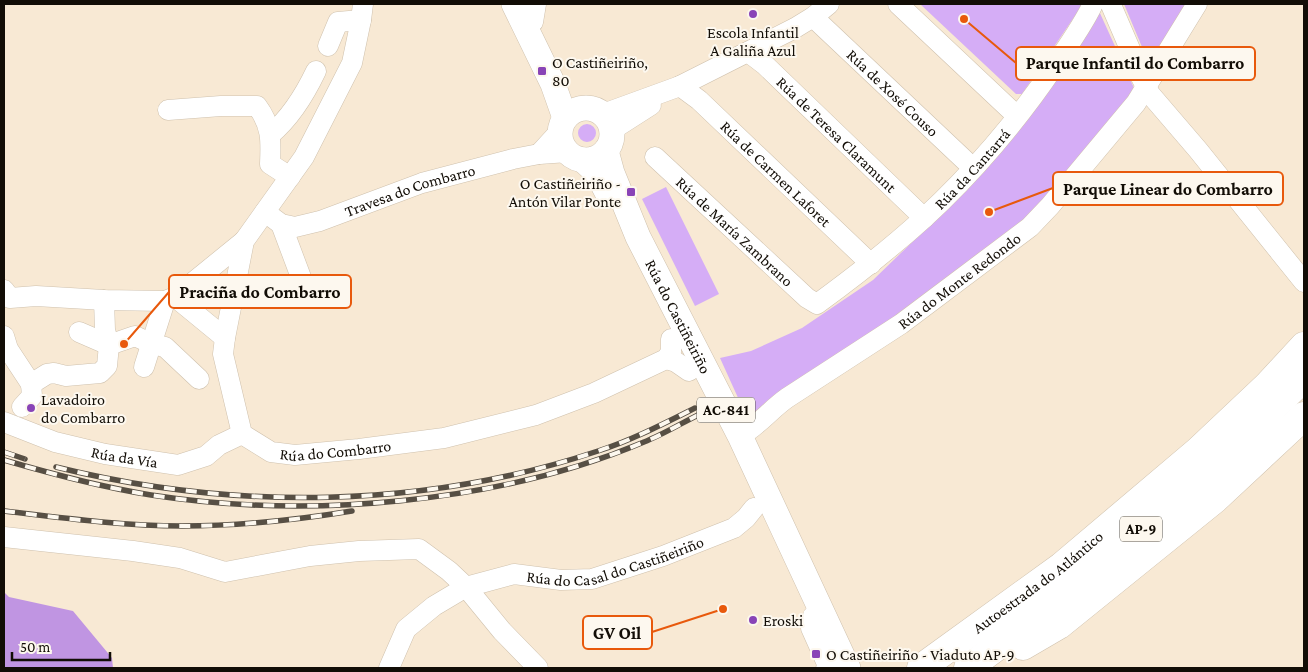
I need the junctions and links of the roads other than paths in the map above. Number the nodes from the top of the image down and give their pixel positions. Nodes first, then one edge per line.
1 (514, 4) edge
2 (829, 4) edge
3 (898, 4) edge
4 (1105, 4) edge
5 (1197, 4) edge
6 (531, 10) edge
7 (362, 12) edge
8 (814, 17) junction
9 (328, 46) dead end
10 (748, 52) junction
11 (316, 72) dead end
12 (1142, 79) junction
13 (680, 86) junction
14 (168, 110) dead end
15 (1017, 116) junction
16 (585, 133) junction
17 (271, 134) junction
18 (654, 157) dead end
19 (973, 168) junction
20 (290, 177) junction
21 (265, 212) junction
22 (924, 218) junction
23 (281, 224) junction
24 (244, 241) junction
25 (871, 264) junction
26 (1300, 277) edge
27 (302, 280) dead end
28 (6, 299) edge
29 (170, 299) junction
30 (104, 300) junction
31 (817, 304) joint
32 (79, 332) dead end
33 (1304, 334) edge
34 (4, 336) edge
35 (225, 338) junction
36 (671, 339) dead end
37 (152, 344) junction
38 (109, 346) junction
39 (1304, 346) edge
40 (666, 359) junction
41 (144, 367) dead end
42 (689, 371) dead end
43 (1304, 378) edge
44 (199, 379) dead end
45 (30, 384) junction
46 (22, 407) dead end
47 (1304, 416) edge
48 (4, 422) edge
49 (242, 434) junction
50 (740, 436) junction
51 (1123, 514) junction
52 (758, 517) dead end
53 (4, 537) edge
54 (466, 587) junction
55 (390, 668) edge
56 (538, 668) edge
57 (834, 668) edge
58 (921, 668) edge
59 (968, 668) edge
60 (985, 668) edge

1 - 16 main road, Rúa do Castiñeiriño / AC-841
2 - 8 street, Travesa do Combarro
3 - 15 street
4 - 12 street, bridge
4 - 15 street, Rúa da Cantarrá
5 - 12 street, Rúa do Monte Redondo
6 - 16 main road, Rúa do Castiñeiriño / AC-841
7 - 9 street
7 - 20 street
8 - 10 street, Travesa do Combarro
8 - 19 street, Rúa de Xosé Couso
10 - 13 street, Travesa do Combarro
10 - 22 street, Rúa de Teresa Claramunt
11 - 17 street
12 - 26 street
12 - 50 street, Rúa do Monte Redondo
13 - 16 street, Travesa do Combarro
13 - 25 street, Rúa de Carmen Laforet
14 - 17 street
15 - 19 street, Rúa da Cantarrá
16 - 23 street, Travesa do Combarro
16 - 50 main road, Rúa do Castiñeiriño / AC-841
16 - 57 main road, Rúa do Castiñeiriño / AC-841
17 - 20 street
18 - 31 street, Rúa de María Zambrano
19 - 22 street, Rúa da Cantarrá
20 - 21 street
21 - 23 street
21 - 24 street
22 - 25 street, Rúa da Cantarrá
23 - 27 street
24 - 29 street
24 - 35 street
25 - 31 street, Rúa da Cantarrá
28 - 30 street
29 - 30 street
29 - 35 street
29 - 37 street
30 - 38 street
32 - 38 street
33 - 51 highway
34 - 45 street
35 - 49 street
36 - 40 street
37 - 38 street
37 - 41 street
37 - 44 street
38 - 45 street
39 - 51 highway, Autoestrada do Atlántico / AP-9
40 - 42 street
40 - 49 street, Rúa do Combarro
43 - 59 highway, Autoestrada do Atlántico / AP-9
45 - 46 street
47 - 60 highway
48 - 49 street, Rúa da Vía
50 - 57 main road, Rúa do Castiñeiriño / AC-841
51 - 58 highway, Autoestrada do Atlántico / AP-9
52 - 54 street, Rúa do Casal do Castiñeiriño
53 - 54 street
54 - 55 street, Rúa do Casal do Castiñeiriño
54 - 56 street

